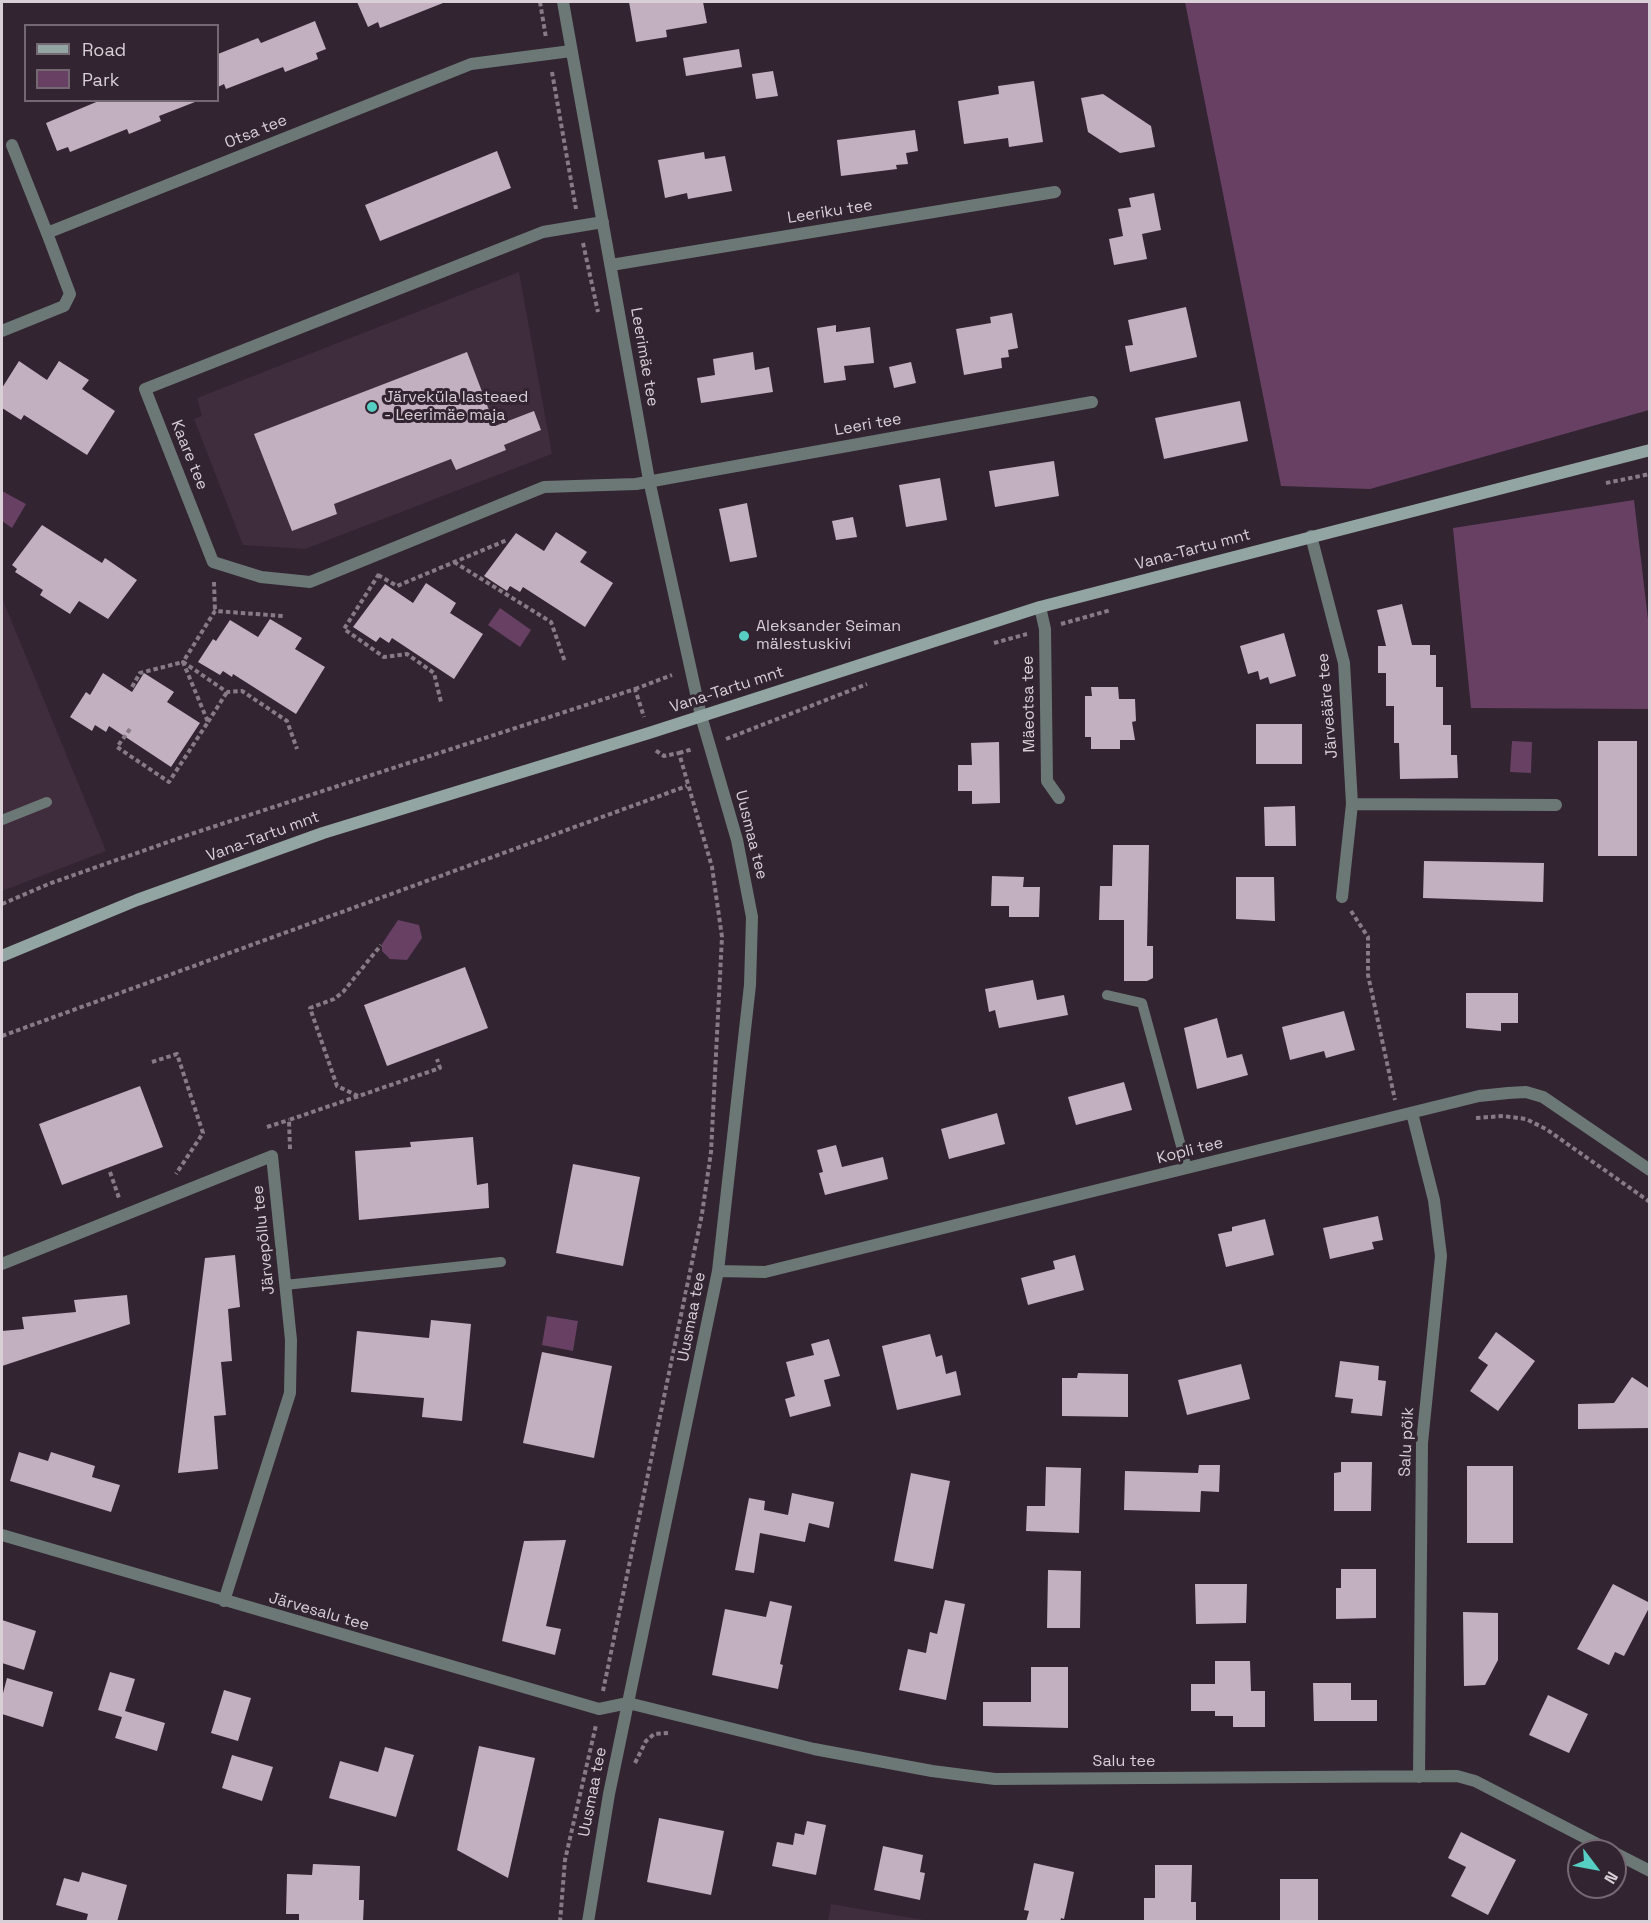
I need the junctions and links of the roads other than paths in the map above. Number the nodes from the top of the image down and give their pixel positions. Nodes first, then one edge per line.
1 (563, 2) edge
2 (571, 51) junction
3 (12, 145) dead end
4 (1055, 192) dead end
5 (603, 222) junction
6 (47, 233) junction
7 (611, 265) junction
8 (2, 331) edge
9 (1092, 402) dead end
10 (1650, 450) edge
11 (649, 480) junction
12 (1311, 536) junction
13 (1040, 607) junction
14 (701, 716) junction
15 (1059, 798) dead end
16 (47, 802) dead end
17 (1352, 804) junction
18 (1556, 805) dead end
19 (2, 820) edge
20 (1342, 897) road end
21 (2, 956) edge
22 (1107, 995) dead end
23 (1412, 1113) junction
24 (1187, 1168) junction
25 (1650, 1170) edge
26 (501, 1262) dead end
27 (2, 1264) edge
28 (718, 1271) junction
29 (285, 1285) junction
30 (2, 1535) edge
31 (224, 1601) junction
32 (628, 1703) junction
33 (1419, 1777) junction
34 (1588, 1839) edge
35 (1627, 1859) edge
36 (1650, 1871) edge
37 (588, 1922) edge

1 - 2 street, Leerimäe tee
2 - 5 street, Leerimäe tee
2 - 6 street, Otsa tee
3 - 6 street
4 - 7 street, Leeriku tee
5 - 7 street, Leerimäe tee
5 - 11 street, Kaare tee
6 - 8 street
7 - 11 street, Leerimäe tee
9 - 11 street, Leeri tee
10 - 12 street, Vana-Tartu mnt
11 - 14 street, Leerimäe tee
12 - 13 street, Vana-Tartu mnt
12 - 17 street, Järveääre tee
13 - 14 street, Vana-Tartu mnt
13 - 15 street, Mäeotsa tee
14 - 21 street, Vana-Tartu mnt
14 - 28 street, Uusmaa tee
16 - 19 lane
17 - 18 street
17 - 20 street, Järveääre tee
22 - 24 lane
23 - 24 street, Kopli tee
23 - 25 street, Kopli tee
23 - 33 street, Salu põik
24 - 28 street, Kopli tee
26 - 29 lane
27 - 29 street, Järvepõllu tee
28 - 32 street, Uusmaa tee
29 - 31 street, Järvepõllu tee
30 - 31 street, Järvesalu tee
31 - 32 street, Järvesalu tee
32 - 33 street, Salu tee
32 - 37 street, Uusmaa tee
33 - 34 street, Salu tee
35 - 36 street, Salu tee

